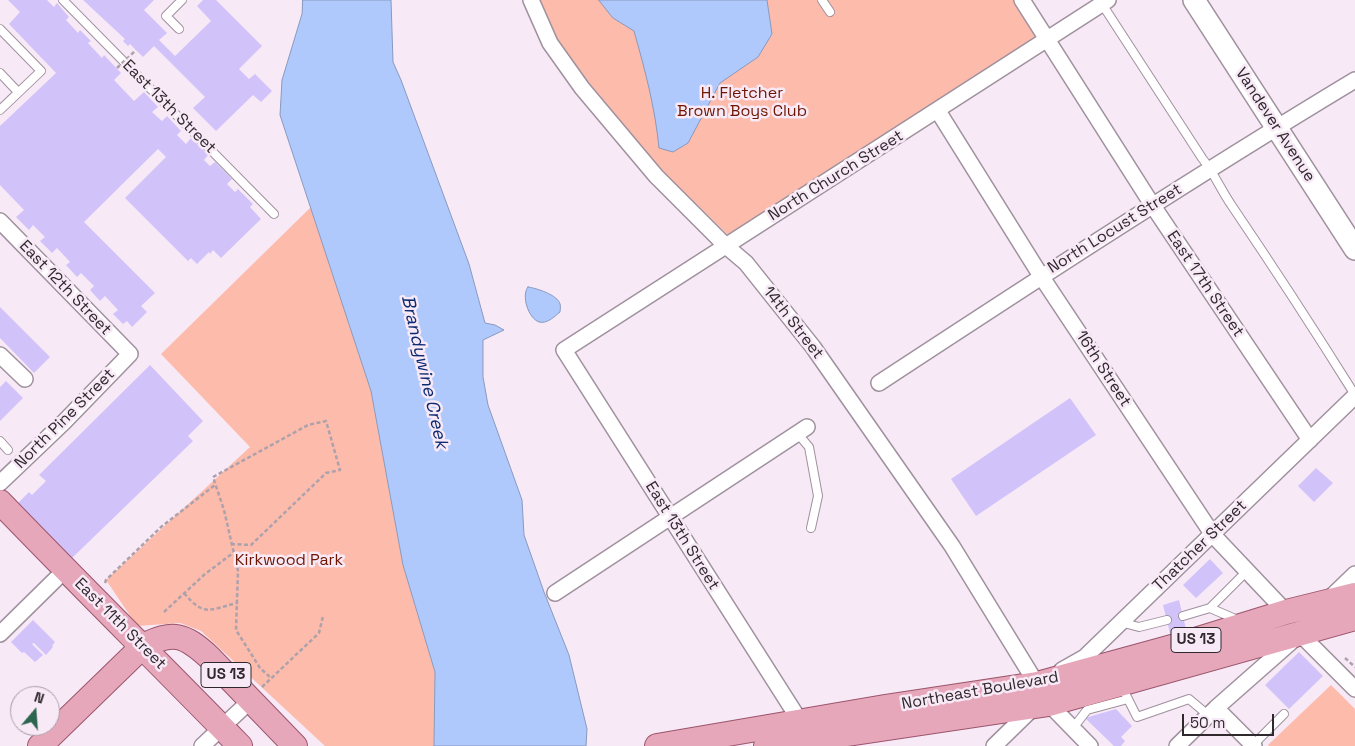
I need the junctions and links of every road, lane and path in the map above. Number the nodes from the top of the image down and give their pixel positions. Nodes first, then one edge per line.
1 (63, 0) edge
2 (182, 0) edge
3 (532, 0) edge
4 (822, 0) edge
5 (1022, 0) edge
6 (1194, 0) edge
7 (1105, 2) edge
8 (830, 12) dead end
9 (0, 29) edge
10 (179, 29) dead end
11 (1047, 40) junction
12 (136, 50) dead end
13 (117, 68) dead end
14 (0, 74) edge
15 (1355, 80) edge
16 (18, 92) junction
17 (0, 110) edge
18 (938, 111) junction
19 (1277, 127) junction
20 (1211, 169) junction
21 (1153, 206) junction
22 (274, 214) dead end
23 (0, 221) edge
24 (726, 246) junction
25 (1355, 249) edge
26 (1041, 276) junction
27 (564, 350) joint
28 (130, 354) joint
29 (2, 361) edge
30 (25, 379) dead end
31 (879, 383) dead end
32 (1355, 396) edge
33 (802, 430) joint
34 (1310, 440) junction
35 (0, 441) edge
36 (8, 450) dead end
37 (0, 483) edge
38 (215, 485) junction
39 (0, 502) edge
40 (670, 517) junction
41 (811, 528) dead end
42 (1213, 535) junction
43 (232, 544) junction
44 (234, 553) junction
45 (65, 570) junction
46 (1247, 571) junction
47 (1355, 574) edge
48 (104, 586) dead end
49 (184, 593) junction
50 (555, 593) dead end
51 (1355, 595) edge
52 (237, 602) junction
53 (1325, 602) junction
54 (1355, 604) edge
55 (1210, 608) junction
56 (164, 612) dead end
57 (1286, 612) junction
58 (323, 616) dead end
59 (1183, 616) dead end
60 (1355, 618) edge
61 (1167, 620) dead end
62 (1120, 622) junction
63 (1247, 624) junction
64 (0, 634) edge
65 (1300, 634) junction
66 (143, 646) junction
67 (1344, 657) dead end
68 (1355, 667) edge
69 (271, 678) junction
70 (1355, 689) edge
71 (1037, 691) junction
72 (1124, 691) junction
73 (255, 695) junction
74 (1085, 702) junction
75 (1212, 711) junction
76 (1284, 714) dead end
77 (800, 722) junction
78 (221, 727) junction
79 (1073, 728) junction
80 (40, 746) edge
81 (202, 746) edge
82 (240, 746) edge
83 (295, 746) edge
84 (657, 746) edge
85 (766, 746) edge
86 (994, 746) edge
87 (1090, 746) edge
88 (1177, 746) edge
89 (1253, 746) edge

1 - 22 lane, East 13th Street
2 - 10 lane
3 - 24 street, 14th Street
4 - 8 lane
5 - 11 street, East 17th Street
6 - 19 street, Vandever Avenue
7 - 11 street, North Church Street
7 - 20 lane
9 - 16 lane
11 - 18 street, North Church Street
11 - 21 street, East 17th Street
12 - 13 path, bridge
14 - 16 lane
15 - 19 street, North Locust Street
16 - 17 lane
18 - 24 street, North Church Street
18 - 26 street, 16th Street
19 - 20 street, North Locust Street
19 - 25 street, Vandever Avenue
20 - 21 street, North Locust Street
20 - 32 lane
21 - 26 street, North Locust Street
21 - 34 street, East 17th Street
23 - 28 street, East 12th Street
24 - 27 street, North Church Street
24 - 71 street, 14th Street
26 - 31 street, North Locust Street
26 - 42 street, 16th Street
27 - 40 street, East 13th Street
28 - 37 street, North Pine Street
29 - 30 street
32 - 34 street, Thatcher Street
33 - 40 street
33 - 41 lane
34 - 42 street, Thatcher Street
35 - 36 lane
38 - 43 path
38 - 43 path
38 - 48 path
39 - 45 main road, East 11th Street
40 - 50 street
40 - 77 street, East 13th Street
42 - 46 street, 16th Street
42 - 62 street, Thatcher Street
43 - 44 path
44 - 49 path
44 - 52 path
45 - 64 street
45 - 66 main road, East 11th Street
46 - 55 lane
46 - 57 street, 16th Street
47 - 53 street
49 - 52 path
49 - 56 path
51 - 53 main road, Northeast Boulevard / US 13
52 - 69 path
53 - 57 main road, Northeast Boulevard / US 13
54 - 65 main road
55 - 59 lane
55 - 63 lane
57 - 63 main road, Northeast Boulevard / US 13
58 - 69 path
60 - 65 main road, Northeast Boulevard / US 13
61 - 62 lane
62 - 71 street, Thatcher Street
63 - 71 main road, Northeast Boulevard / US 13
65 - 70 street
65 - 72 main road, Northeast Boulevard / US 13
65 - 75 street
66 - 73 main road, US 13
66 - 78 main road, East 11th Street
66 - 80 main road, US 13
67 - 68 path
69 - 73 path
71 - 74 main road, Northeast Boulevard / US 13
71 - 77 main road, Northeast Boulevard / US 13
71 - 79 street, 14th Street
71 - 85 main road, Northeast Boulevard / US 13
71 - 86 street, Thatcher Street
72 - 74 main road, Northeast Boulevard / US 13
72 - 75 lane
73 - 78 street
73 - 83 main road, US 13
74 - 79 lane
75 - 88 street
75 - 89 street
76 - 89 lane
77 - 84 main road, Northeast Boulevard / US 13
78 - 81 street
78 - 82 main road, East 11th Street
79 - 87 street, 14th Street

